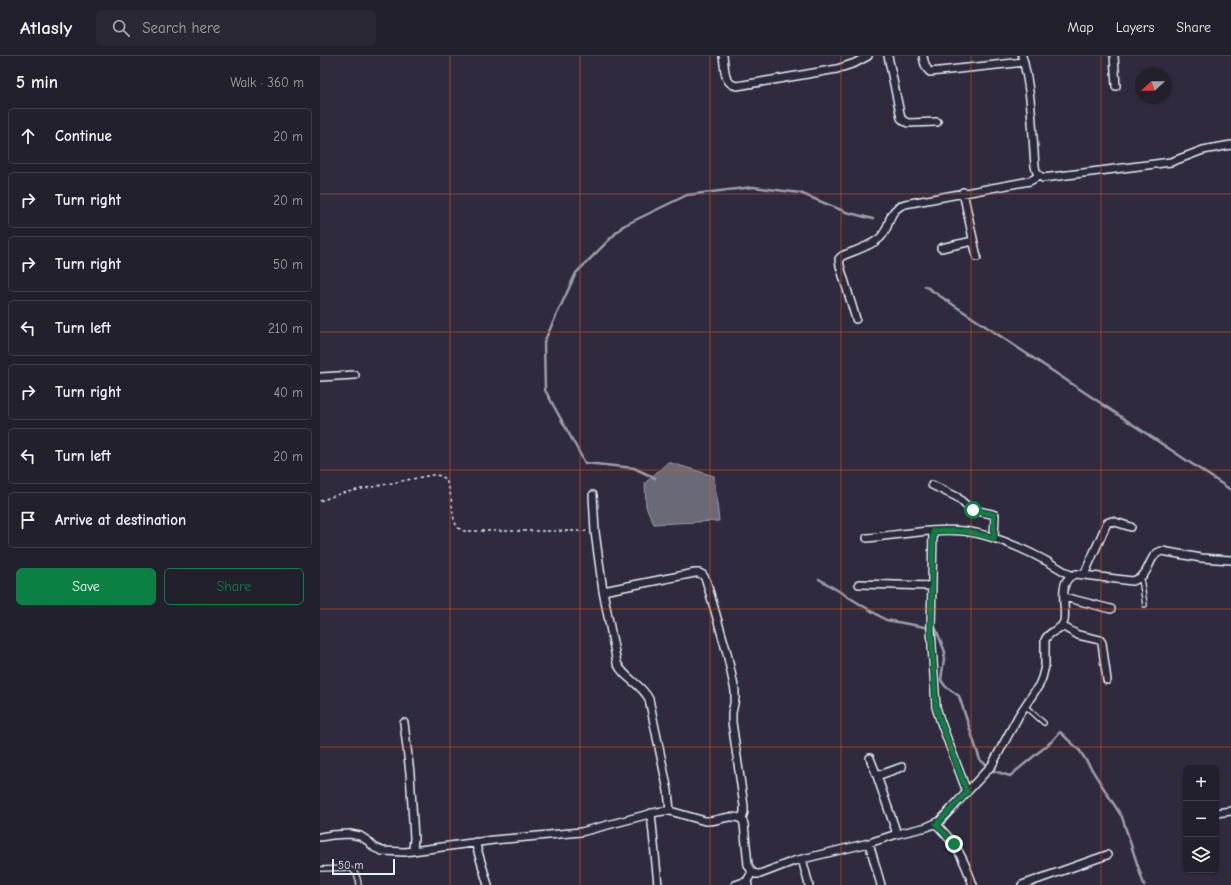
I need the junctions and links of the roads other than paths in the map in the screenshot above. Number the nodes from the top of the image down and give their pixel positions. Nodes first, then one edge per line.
1 (723, 56) edge
2 (868, 56) edge
3 (888, 56) edge
4 (923, 56) edge
5 (1114, 56) edge
6 (1023, 59) edge
7 (1116, 86) dead end
8 (937, 122) dead end
9 (1231, 145) edge
10 (1039, 176) junction
11 (963, 192) junction
12 (973, 241) junction
13 (941, 248) dead end
14 (977, 257) dead end
15 (856, 319) dead end
16 (355, 375) dead end
17 (320, 377) edge
18 (932, 485) dead end
19 (593, 496) dead end
20 (1132, 527) dead end
21 (933, 531) junction
22 (867, 538) dead end
23 (994, 538) junction
24 (1231, 560) edge
25 (1084, 575) junction
26 (1070, 576) junction
27 (1141, 578) junction
28 (859, 584) dead end
29 (932, 586) junction
30 (603, 591) junction
31 (1064, 597) junction
32 (1145, 605) dead end
33 (1111, 609) dead end
34 (1062, 626) junction
35 (1107, 680) dead end
36 (1025, 706) junction
37 (404, 723) dead end
38 (1044, 723) dead end
39 (870, 758) dead end
40 (902, 767) dead end
41 (877, 776) junction
42 (967, 792) junction
43 (1231, 811) edge
44 (670, 812) junction
45 (651, 813) junction
46 (1219, 813) edge
47 (742, 819) junction
48 (936, 824) junction
49 (897, 834) junction
50 (320, 838) edge
51 (475, 842) junction
52 (869, 843) junction
53 (413, 850) junction
54 (1107, 855) dead end
55 (802, 859) junction
56 (320, 868) edge
57 (752, 872) junction
58 (748, 883) edge
59 (359, 885) edge
60 (488, 885) edge
61 (658, 885) edge
62 (735, 885) edge
63 (809, 885) edge
64 (881, 885) edge
65 (972, 885) edge
66 (1022, 885) edge

1 - 2 street
3 - 8 street
4 - 6 street
5 - 7 street
6 - 10 street
9 - 10 street
10 - 11 street
11 - 12 street
11 - 15 street
12 - 13 street
12 - 14 street
16 - 17 street
18 - 23 street
19 - 30 street
20 - 25 street
21 - 22 street
21 - 23 street
21 - 29 street
23 - 26 street
24 - 27 street
25 - 26 street
25 - 27 street
26 - 31 street
27 - 32 lane
28 - 29 street
29 - 42 street
30 - 44 street
30 - 47 street
31 - 33 street
31 - 34 street
34 - 35 street
34 - 36 street
36 - 38 lane
36 - 42 street
37 - 53 street
39 - 41 street
40 - 41 street
41 - 49 street
42 - 48 street
43 - 46 street
44 - 45 street
44 - 47 street
45 - 51 street
45 - 61 street
47 - 57 street
48 - 49 street
48 - 65 street
49 - 52 street
50 - 53 street
51 - 53 street
51 - 60 street
52 - 55 street
52 - 64 street
54 - 66 street
55 - 57 street
55 - 63 street
56 - 59 lane
57 - 58 street
58 - 62 street

